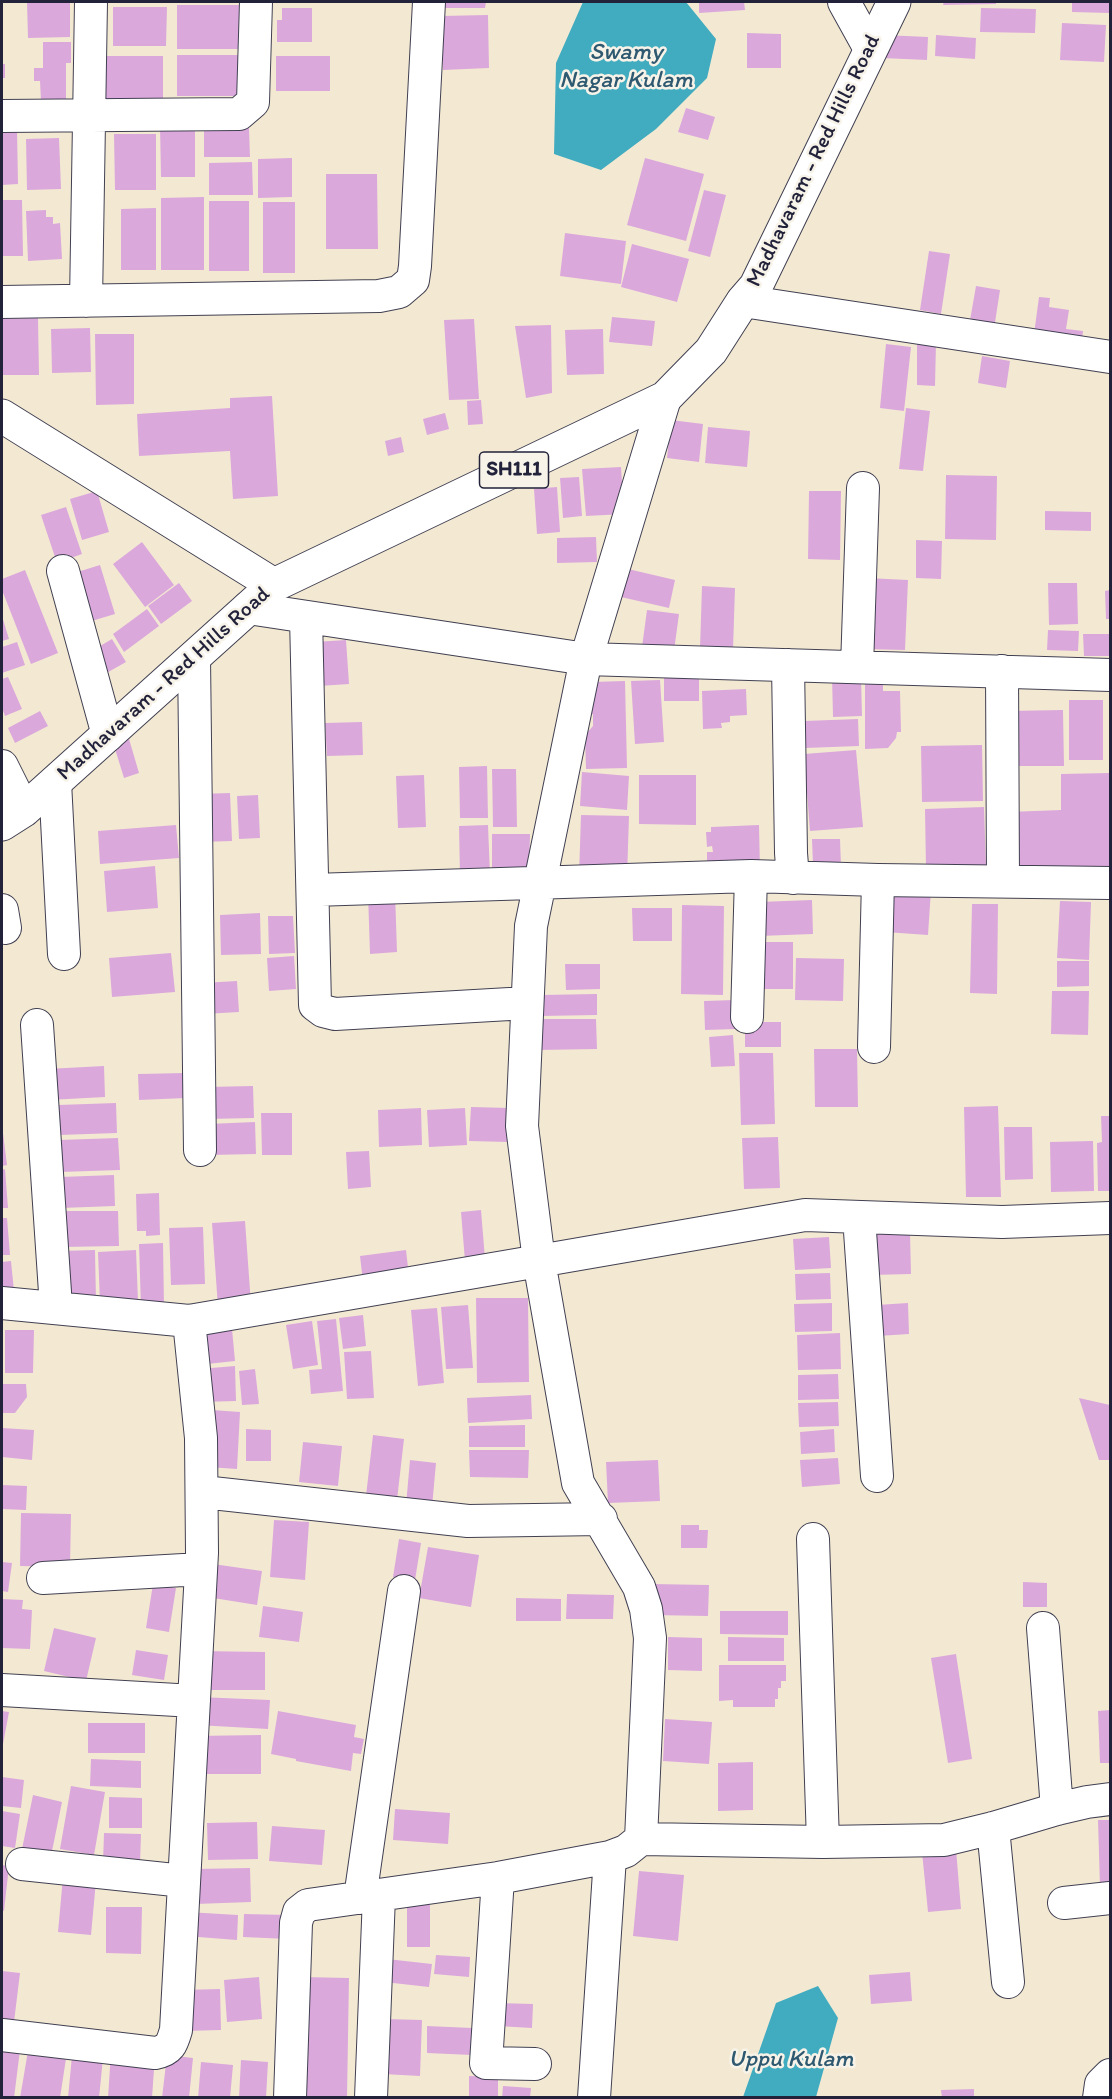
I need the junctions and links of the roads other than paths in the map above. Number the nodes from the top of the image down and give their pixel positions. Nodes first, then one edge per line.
1 (91, 2) edge
2 (256, 2) edge
3 (429, 2) edge
4 (844, 2) edge
5 (894, 2) edge
6 (870, 49) junction
7 (89, 115) junction
8 (2, 116) edge
9 (86, 301) junction
10 (743, 301) junction
11 (2, 302) edge
12 (1110, 357) edge
13 (665, 398) junction
14 (4, 421) edge
15 (863, 488) dead end
16 (63, 571) dead end
17 (274, 585) junction
18 (248, 608) junction
19 (306, 617) junction
20 (194, 658) junction
21 (586, 659) junction
22 (788, 665) junction
23 (857, 667) junction
24 (1002, 671) junction
25 (1110, 675) edge
26 (108, 735) junction
27 (2, 766) edge
28 (55, 782) junction
29 (13, 817) edge
30 (751, 876) junction
31 (793, 878) junction
32 (878, 880) junction
33 (1003, 881) junction
34 (1110, 883) edge
35 (540, 884) junction
36 (313, 890) junction
37 (64, 954) dead end
38 (528, 1003) junction
39 (747, 1017) dead end
40 (37, 1025) dead end
41 (874, 1047) dead end
42 (200, 1150) dead end
43 (859, 1217) junction
44 (1110, 1218) edge
45 (539, 1262) junction
46 (2, 1303) edge
47 (56, 1307) junction
48 (189, 1321) junction
49 (877, 1476) dead end
50 (203, 1492) junction
51 (601, 1519) junction
52 (813, 1539) dead end
53 (201, 1569) junction
54 (43, 1578) dead end
55 (404, 1591) dead end
56 (1043, 1628) dead end
57 (2, 1690) edge
58 (194, 1701) junction
59 (1110, 1799) edge
60 (1057, 1809) junction
61 (993, 1828) junction
62 (641, 1839) junction
63 (823, 1842) junction
64 (610, 1857) junction
65 (22, 1864) dead end
66 (498, 1878) junction
67 (184, 1881) junction
68 (370, 1897) junction
69 (1110, 1898) edge
70 (1064, 1903) dead end
71 (1008, 1982) dead end
72 (2, 2035) edge
73 (535, 2064) dead end
74 (1110, 2075) edge
75 (290, 2097) edge
76 (371, 2097) edge
77 (594, 2097) edge
78 (1100, 2097) edge

1 - 7 street
2 - 7 street
3 - 9 street
4 - 6 street
5 - 6 main road, Madhavaram - Red Hills Road / SH111
6 - 10 main road, Madhavaram - Red Hills Road / SH111
7 - 8 street
7 - 9 street
9 - 11 street
10 - 12 street
10 - 13 main road, Madhavaram - Red Hills Road / SH111
13 - 17 main road, Madhavaram - Red Hills Road / SH111
13 - 21 street
14 - 17 main road
15 - 23 street
16 - 26 street
17 - 18 main road, Madhavaram - Red Hills Road / SH111
18 - 19 street
18 - 20 main road, Madhavaram - Red Hills Road / SH111
19 - 21 street
19 - 36 street
20 - 26 main road, Madhavaram - Red Hills Road / SH111
20 - 42 street
21 - 22 street
21 - 35 street
22 - 23 street
22 - 31 street
23 - 24 street
24 - 25 street
24 - 33 street
26 - 28 main road, Madhavaram - Red Hills Road / SH111
27 - 29 street
28 - 29 main road, Madhavaram - Red Hills Road / SH111
28 - 37 street
30 - 31 street
30 - 35 street
30 - 39 street
31 - 32 street
32 - 33 street
32 - 41 street
33 - 34 street
35 - 36 street
35 - 38 street
36 - 38 street
38 - 45 street
40 - 47 street
43 - 44 street
43 - 45 street
43 - 49 street
45 - 48 street
45 - 51 street
46 - 47 street
47 - 48 street
48 - 50 street
50 - 51 street
50 - 53 street
51 - 62 street
52 - 63 street
53 - 54 street
53 - 58 street
55 - 68 street
56 - 60 street
57 - 58 street
58 - 67 street
59 - 60 street
60 - 61 street
61 - 63 street
61 - 71 street
62 - 63 street
62 - 64 street
64 - 66 street
64 - 77 street
65 - 67 street
66 - 68 street
66 - 73 street
67 - 72 street
68 - 75 street
68 - 76 street
69 - 70 street
74 - 78 street

